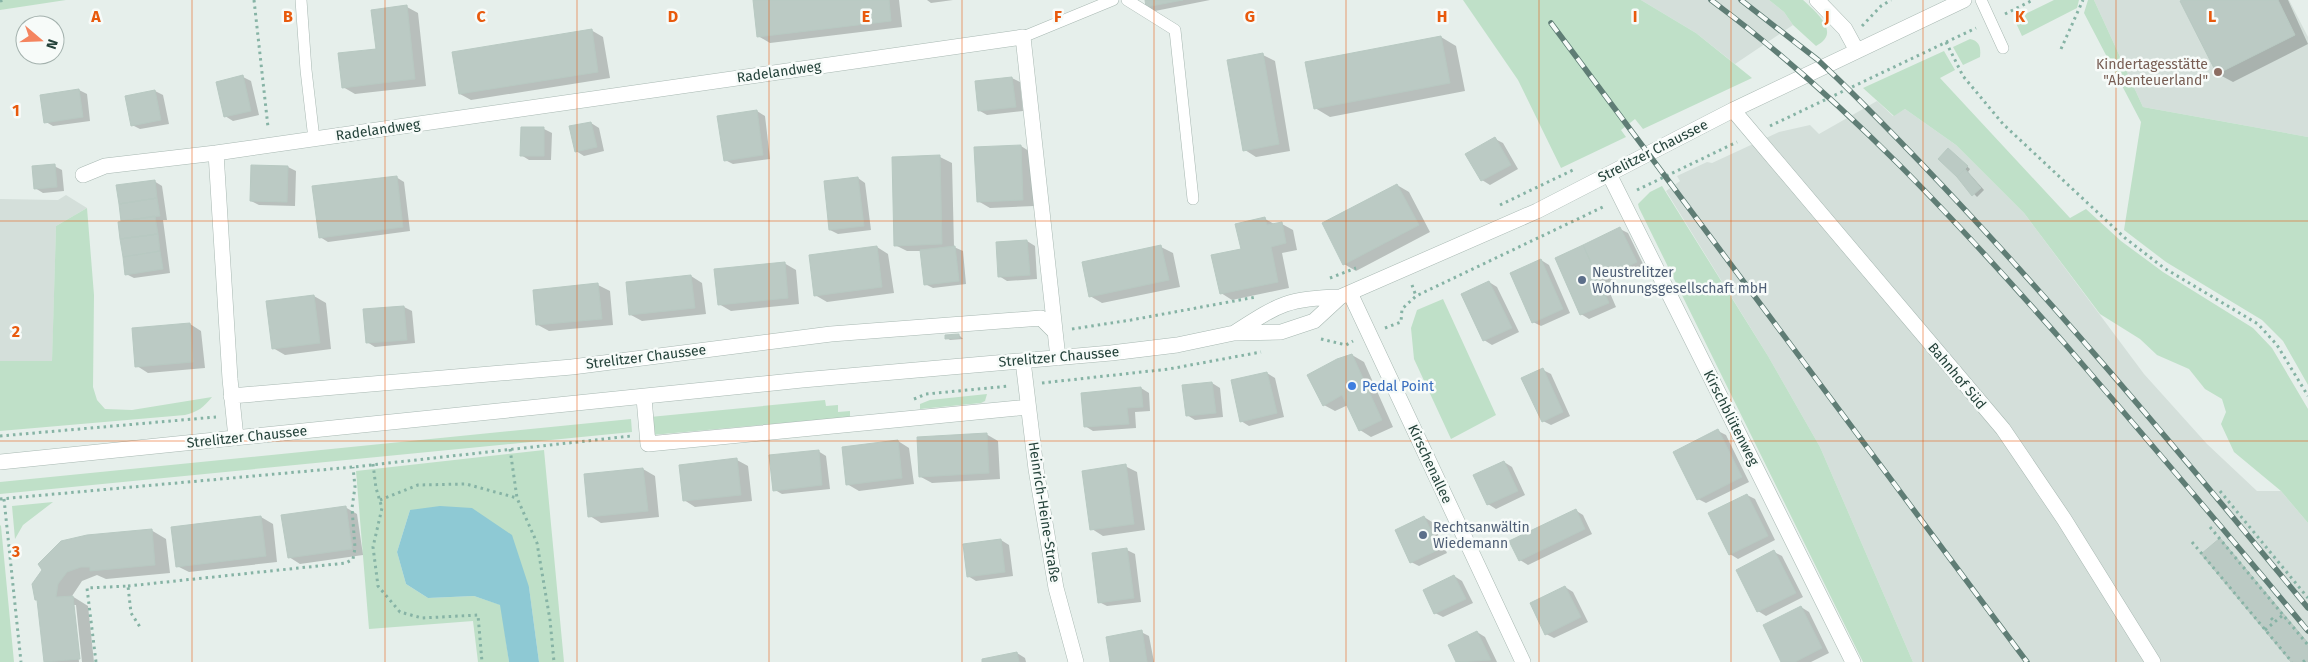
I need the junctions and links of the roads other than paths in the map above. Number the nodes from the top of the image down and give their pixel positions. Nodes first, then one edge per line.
1 (301, 0) edge
2 (1113, 0) edge
3 (1127, 0) edge
4 (1817, 0) edge
5 (1964, 0) edge
6 (1981, 0) edge
7 (1023, 37) junction
8 (2003, 48) dead end
9 (1857, 50) junction
10 (1733, 110) junction
11 (314, 139) junction
12 (216, 153) junction
13 (1609, 174) junction
14 (83, 175) dead end
15 (1193, 199) dead end
16 (1345, 295) junction
17 (1055, 332) junction
18 (1234, 333) junction
19 (1058, 358) junction
20 (1023, 361) junction
21 (231, 396) junction
22 (644, 398) junction
23 (1028, 407) junction
24 (236, 438) junction
25 (0, 462) edge
26 (1076, 662) edge
27 (1523, 662) edge
28 (1853, 662) edge
29 (2153, 662) edge

1 - 11 lane
2 - 7 lane
3 - 15 lane
4 - 9 street
5 - 9 street, Strelitzer Chaussee
6 - 8 lane
7 - 11 street, Radelandweg
7 - 17 street
9 - 10 street, Strelitzer Chaussee
10 - 13 street, Strelitzer Chaussee
10 - 29 street, Bahnhof Süd
11 - 12 street, Radelandweg
12 - 14 street, Radelandweg
12 - 21 street
13 - 16 street, Strelitzer Chaussee
13 - 28 street, Kirschblütenweg
16 - 18 street, Strelitzer Chaussee
16 - 18 street, Strelitzer Chaussee
16 - 27 street, Kirschenallee
17 - 19 street
17 - 21 street, Strelitzer Chaussee
18 - 19 street, Strelitzer Chaussee
19 - 20 street, Strelitzer Chaussee
20 - 22 street, Strelitzer Chaussee
20 - 23 street, Heinrich-Heine-Straße
21 - 24 street
22 - 23 street
22 - 24 street, Strelitzer Chaussee
23 - 26 street, Heinrich-Heine-Straße
24 - 25 street, Strelitzer Chaussee

